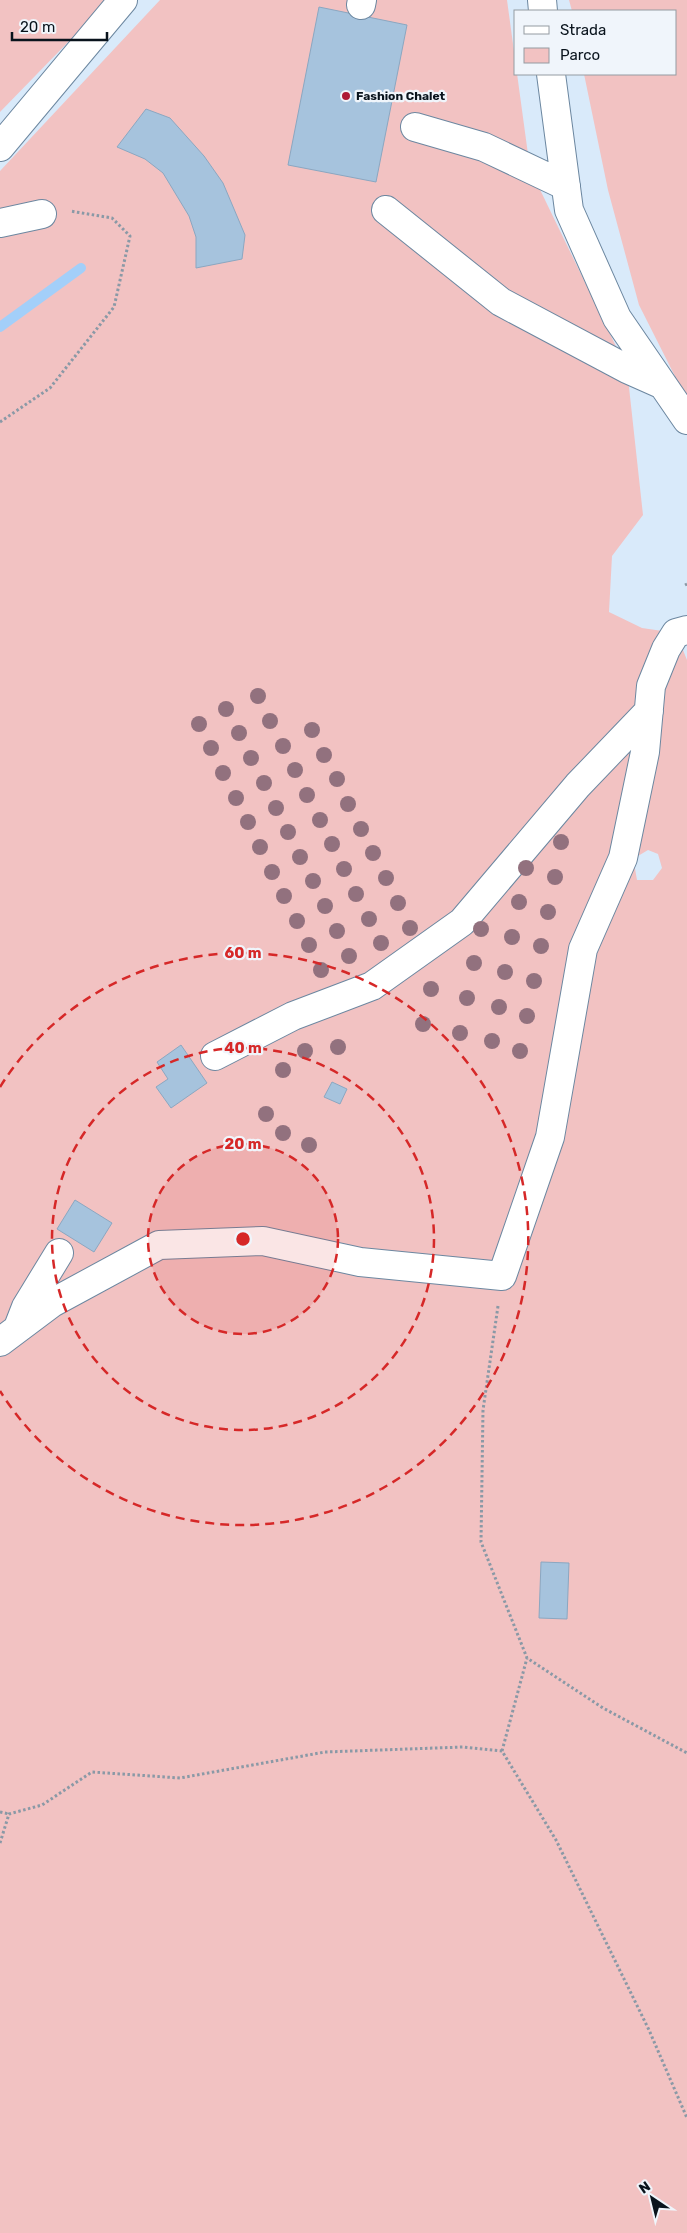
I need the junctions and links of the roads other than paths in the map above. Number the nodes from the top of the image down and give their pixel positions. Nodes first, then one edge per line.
1 (123, 0) edge
2 (551, 75) edge
3 (415, 127) dead end
4 (0, 147) edge
5 (566, 186) junction
6 (386, 210) dead end
7 (42, 214) road end
8 (0, 223) edge
9 (680, 402) edge
10 (687, 630) edge
11 (649, 711) junction
12 (215, 1056) dead end
13 (58, 1253) dead end
14 (9, 1336) edge

1 - 4 street
2 - 5 street
3 - 5 street
5 - 9 street
6 - 9 street
7 - 8 street
10 - 11 street
11 - 12 street
11 - 14 street
13 - 14 street

